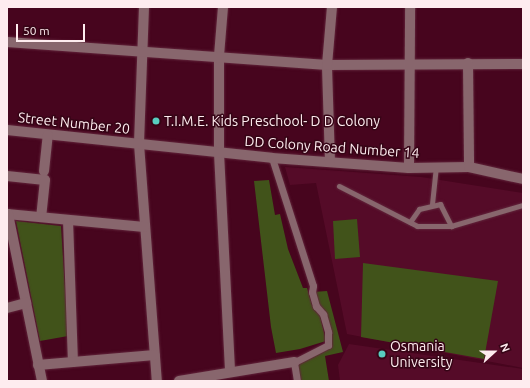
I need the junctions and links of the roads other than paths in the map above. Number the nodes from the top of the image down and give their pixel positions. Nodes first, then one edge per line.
1 (144, 7) edge
2 (223, 7) edge
3 (332, 7) edge
4 (410, 7) edge
5 (7, 42) edge
6 (142, 53) junction
7 (219, 56) junction
8 (410, 63) junction
9 (468, 63) junction
10 (327, 64) junction
11 (523, 64) edge
12 (7, 130) edge
13 (48, 135) junction
14 (139, 144) junction
15 (219, 153) junction
16 (272, 158) junction
17 (330, 162) junction
18 (469, 167) junction
19 (409, 168) junction
20 (436, 168) junction
21 (44, 171) dead end
22 (7, 176) edge
23 (523, 179) edge
24 (339, 186) dead end
25 (432, 204) junction
26 (523, 205) edge
27 (8, 214) edge
28 (40, 217) junction
29 (68, 220) junction
30 (410, 222) junction
31 (451, 226) junction
32 (144, 227) junction
33 (26, 303) junction
34 (7, 308) edge
35 (155, 355) junction
36 (73, 362) junction
37 (294, 362) junction
38 (38, 365) junction
39 (230, 372) junction
40 (205, 379) edge
41 (42, 381) edge
42 (157, 381) edge
43 (179, 381) edge
44 (297, 381) edge

1 - 6 street
2 - 7 street
3 - 10 street
4 - 8 street
5 - 6 street
6 - 7 street
6 - 14 street
7 - 10 street
7 - 15 street
8 - 9 street
8 - 10 street
8 - 19 street
9 - 11 street
9 - 18 street
10 - 17 street
12 - 13 street, Street Number 20
13 - 14 street, Street Number 20
13 - 21 street
14 - 15 street, DD Colony Road Number 14
14 - 32 street
15 - 16 street, DD Colony Road Number 14
15 - 39 street
16 - 17 street, DD Colony Road Number 14
16 - 37 street
17 - 19 street, DD Colony Road Number 14
18 - 20 street, DD Colony Road Number 14
18 - 23 street, DD Colony Road Number 14
19 - 20 street, DD Colony Road Number 14
20 - 25 lane
22 - 28 street
24 - 30 lane
25 - 30 lane
25 - 31 lane
26 - 31 lane
27 - 28 street
27 - 33 street
28 - 29 street
29 - 32 street
29 - 36 street
30 - 31 lane
32 - 35 street
33 - 34 street
33 - 38 street
35 - 36 street
35 - 42 street
36 - 38 street
37 - 39 street
37 - 44 street
38 - 41 street
39 - 40 street
40 - 43 street

